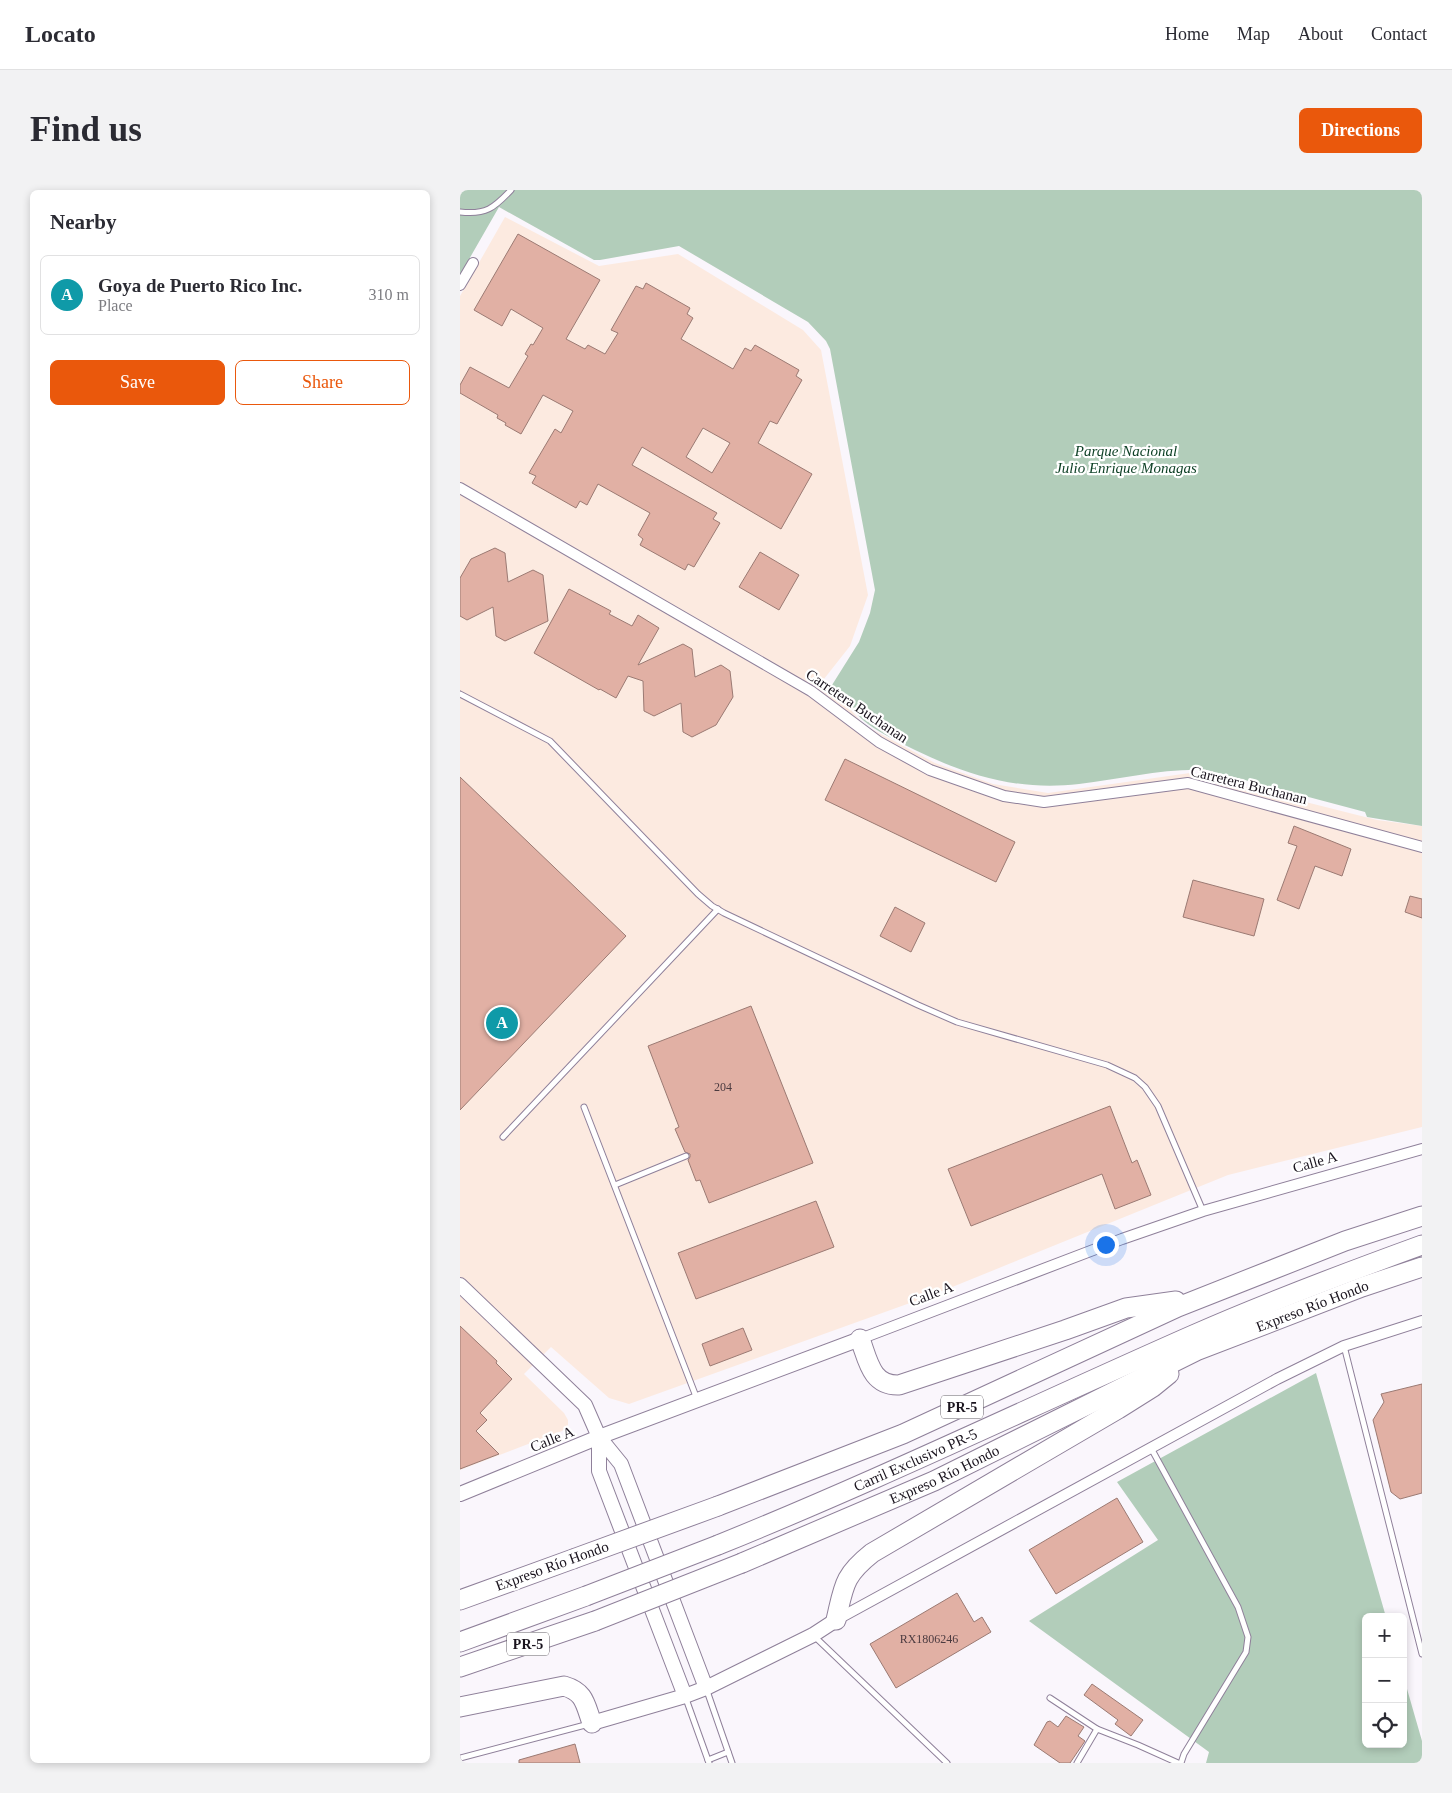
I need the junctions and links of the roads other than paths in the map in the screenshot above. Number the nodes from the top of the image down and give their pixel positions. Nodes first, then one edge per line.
1 (511, 190) edge
2 (460, 212) edge
3 (473, 263) dead end
4 (460, 285) edge
5 (460, 488) edge
6 (460, 694) edge
7 (1422, 846) edge
8 (718, 909) junction
9 (584, 1107) dead end
10 (503, 1137) dead end
11 (1422, 1149) edge
12 (686, 1156) dead end
13 (615, 1185) junction
14 (1203, 1211) junction
15 (1422, 1216) edge
16 (1422, 1245) edge
17 (1422, 1267) edge
18 (460, 1285) edge
19 (1202, 1297) junction
20 (1422, 1321) edge
21 (860, 1339) junction
22 (1344, 1346) junction
23 (1196, 1351) junction
24 (698, 1400) junction
25 (599, 1437) junction
26 (1151, 1448) junction
27 (460, 1494) edge
28 (460, 1600) edge
29 (836, 1620) junction
30 (813, 1635) junction
31 (460, 1642) edge
32 (1422, 1654) edge
33 (460, 1668) edge
34 (706, 1688) junction
35 (685, 1696) junction
36 (1050, 1698) dead end
37 (460, 1707) edge
38 (592, 1723) junction
39 (1097, 1730) junction
40 (728, 1752) junction
41 (460, 1758) edge
42 (709, 1761) edge
43 (732, 1763) edge
44 (947, 1763) edge
45 (1077, 1763) edge
46 (1179, 1763) edge

1 - 2 lane
3 - 4 street
5 - 7 street, Carretera Buchanan
6 - 8 lane
8 - 10 lane
8 - 14 lane
9 - 13 lane
11 - 14 street, Calle A
12 - 13 lane
13 - 24 lane
14 - 21 street, Calle A
15 - 19 highway, Expreso Río Hondo / PR-5
16 - 31 highway, Carril Exclusivo PR-5, bridge
17 - 23 highway, Expreso Río Hondo / PR-5
18 - 25 street
19 - 21 highway
19 - 28 highway, Expreso Río Hondo / PR-5, bridge
20 - 22 street
21 - 24 street, Calle A
22 - 26 street
22 - 32 lane
23 - 29 highway
23 - 33 highway, Expreso Río Hondo / PR-5, bridge
24 - 25 street, Calle A
25 - 27 street, Calle A
25 - 34 street
25 - 35 street
26 - 29 street
26 - 46 lane
29 - 30 street
30 - 34 street
30 - 44 lane
34 - 35 street
34 - 40 lane
35 - 38 street
35 - 42 lane
36 - 39 lane
37 - 38 highway
38 - 41 lane
39 - 45 lane
39 - 46 lane
40 - 42 lane
40 - 43 lane

